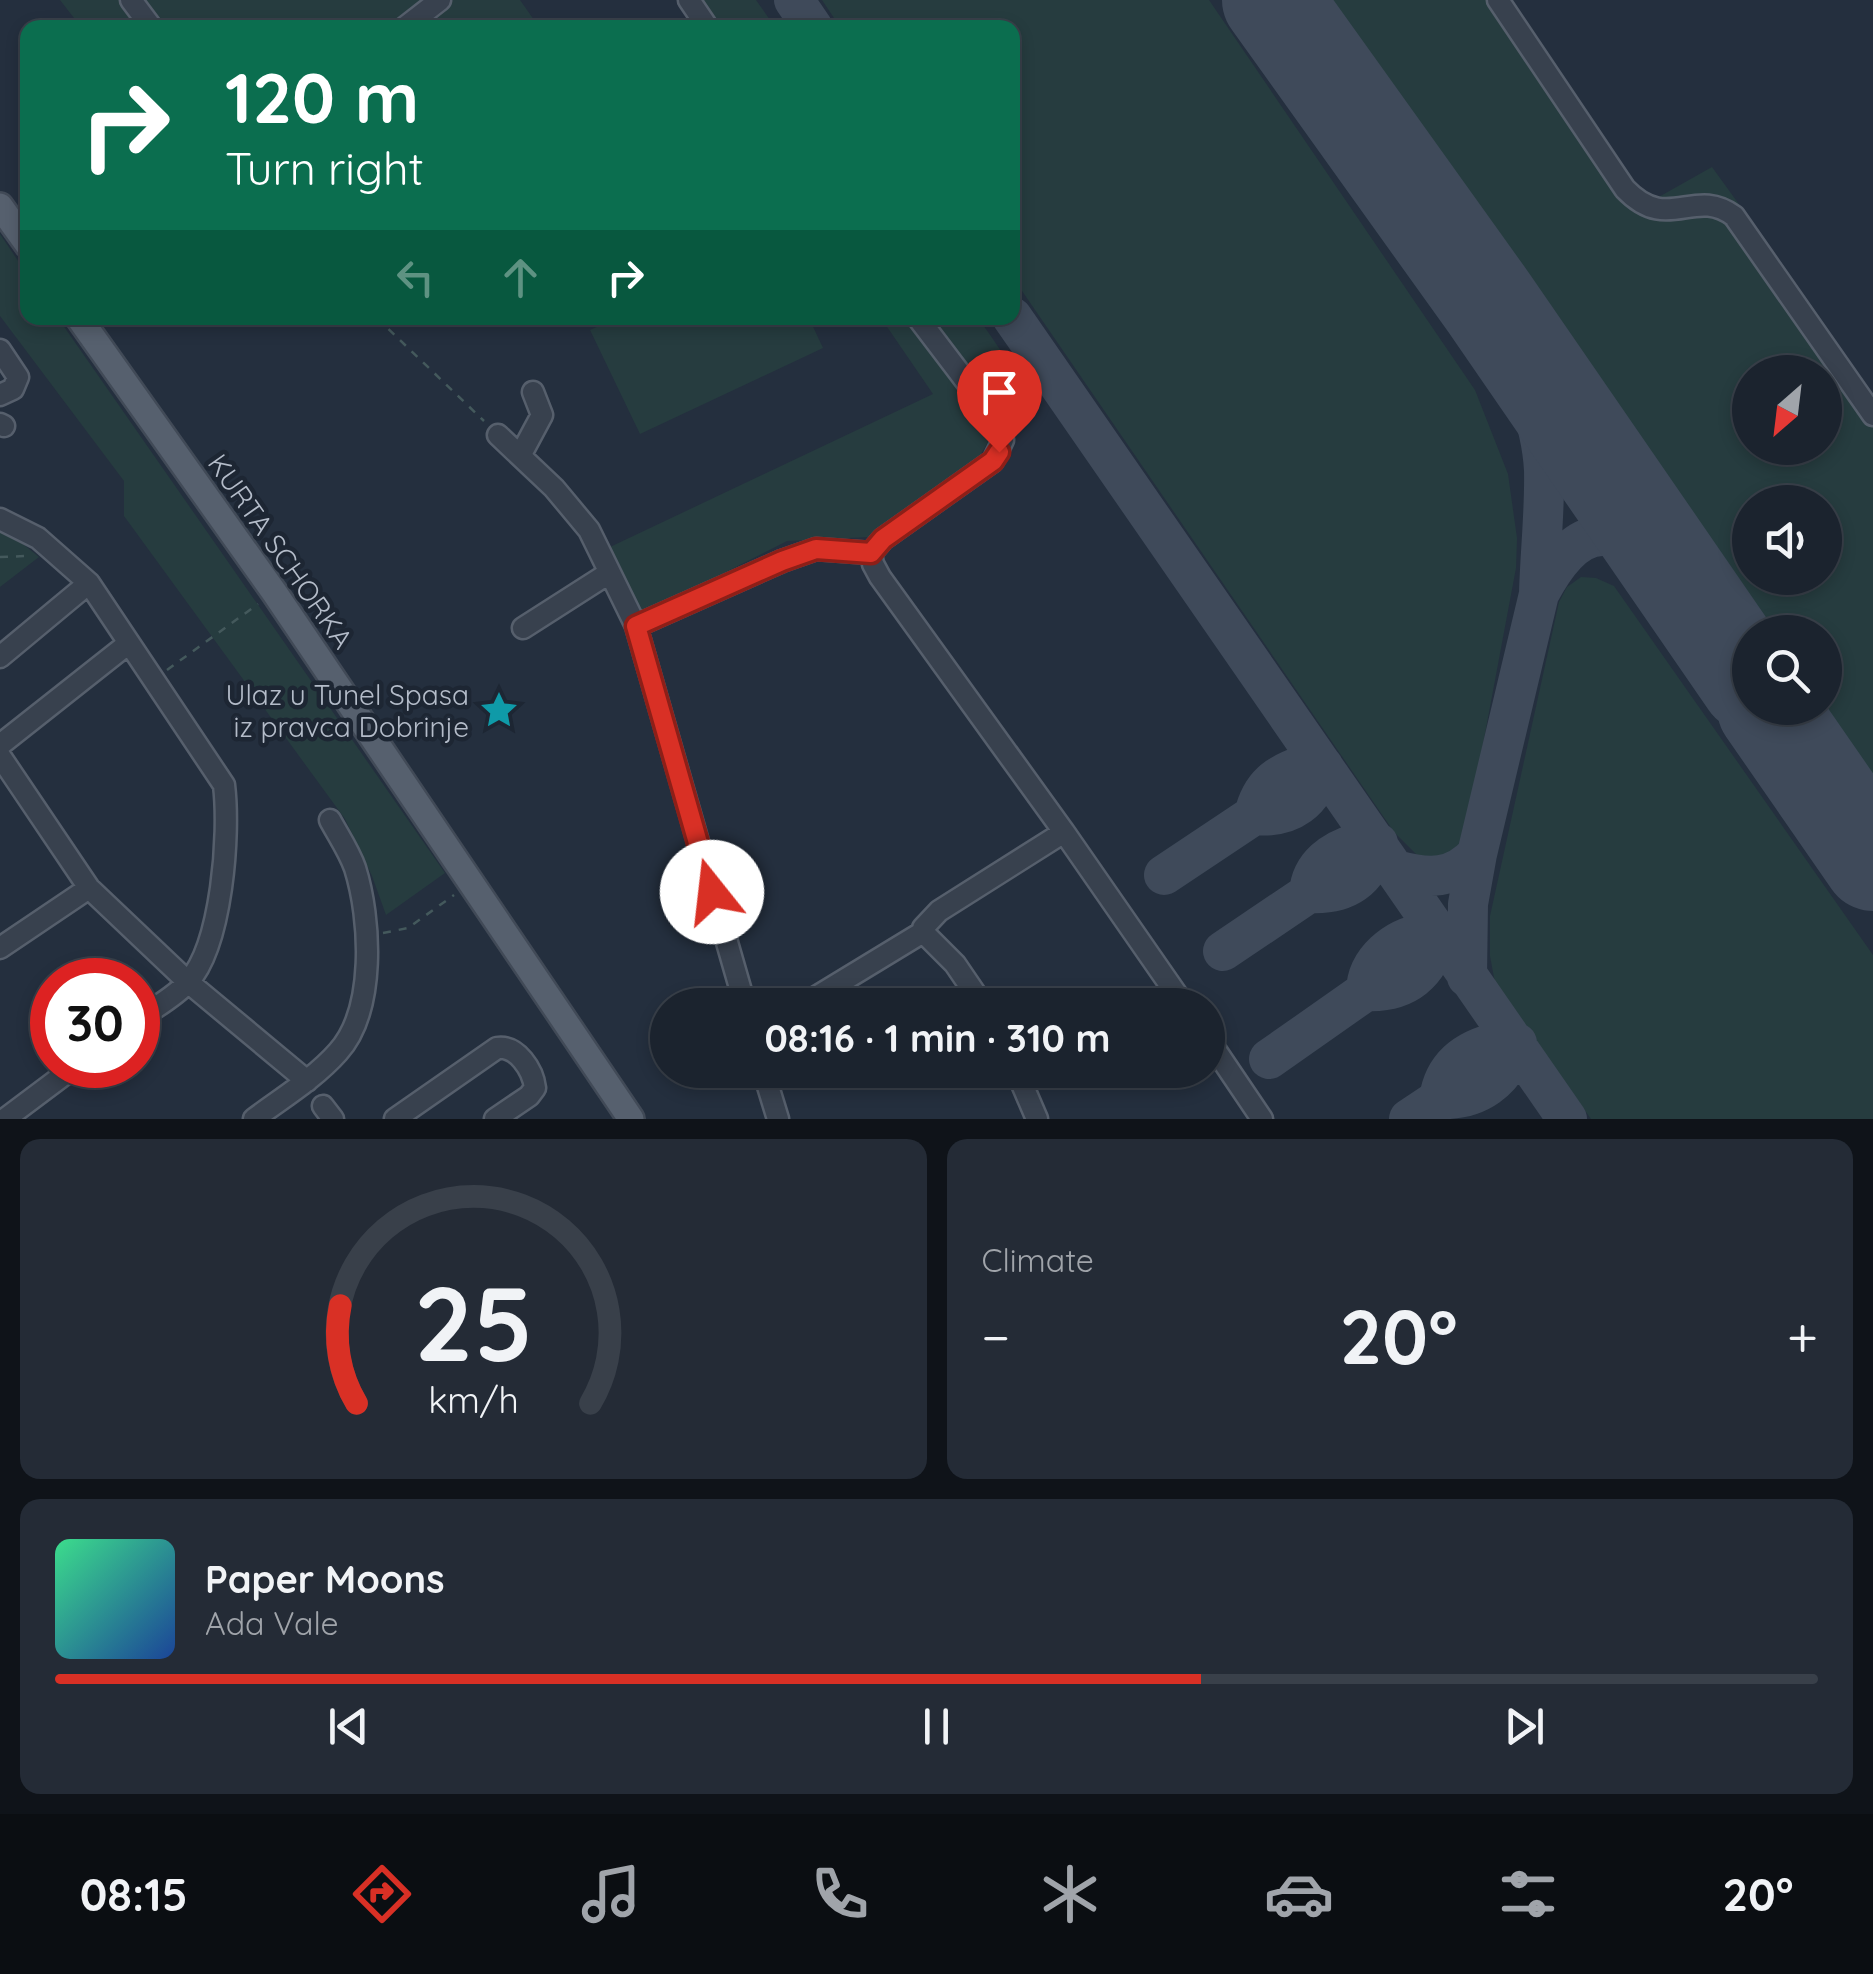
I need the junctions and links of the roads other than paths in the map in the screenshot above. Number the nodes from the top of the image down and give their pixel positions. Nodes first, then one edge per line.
1 (440, 0) edge
2 (1498, 0) edge
3 (414, 20) edge
4 (0, 206) edge
5 (20, 233) edge
6 (84, 325) edge
7 (923, 325) edge
8 (0, 350) edge
9 (533, 392) dead end
10 (0, 396) edge
11 (1873, 415) edge
12 (498, 435) road end
13 (520, 456) junction
14 (0, 518) edge
15 (871, 553) junction
16 (610, 573) junction
17 (89, 583) junction
18 (636, 626) junction
19 (523, 628) dead end
20 (130, 643) junction
21 (0, 658) edge
22 (0, 746) edge
23 (0, 756) edge
24 (330, 820) dead end
25 (1064, 832) junction
26 (90, 888) junction
27 (923, 932) junction
28 (0, 948) edge
29 (188, 982) junction
30 (740, 988) edge
31 (831, 988) edge
32 (972, 988) edge
33 (1172, 988) edge
34 (160, 1003) edge
35 (1225, 1064) edge
36 (307, 1081) junction
37 (46, 1088) edge
38 (769, 1088) edge
39 (1024, 1088) edge
40 (4, 1119) edge
41 (254, 1119) edge
42 (395, 1119) edge
43 (495, 1119) edge
44 (631, 1119) edge
45 (778, 1119) edge
46 (1037, 1119) edge
47 (1262, 1119) edge

1 - 3 street
2 - 11 street
4 - 5 main road
6 - 44 main road, KURTA SCHORKA
7 - 15 street
8 - 10 street
9 - 13 street
12 - 13 street
13 - 16 street
14 - 17 street
15 - 18 street
15 - 25 street
16 - 18 street
16 - 19 street
17 - 20 street
17 - 21 street
18 - 30 street
20 - 22 street
20 - 29 street
23 - 26 street
24 - 36 street
25 - 27 street
25 - 33 street
26 - 28 street
26 - 29 street
27 - 31 street
27 - 32 street
29 - 34 street
29 - 36 street
35 - 47 street
36 - 41 street
37 - 40 street
38 - 45 street
39 - 46 street
42 - 43 street

